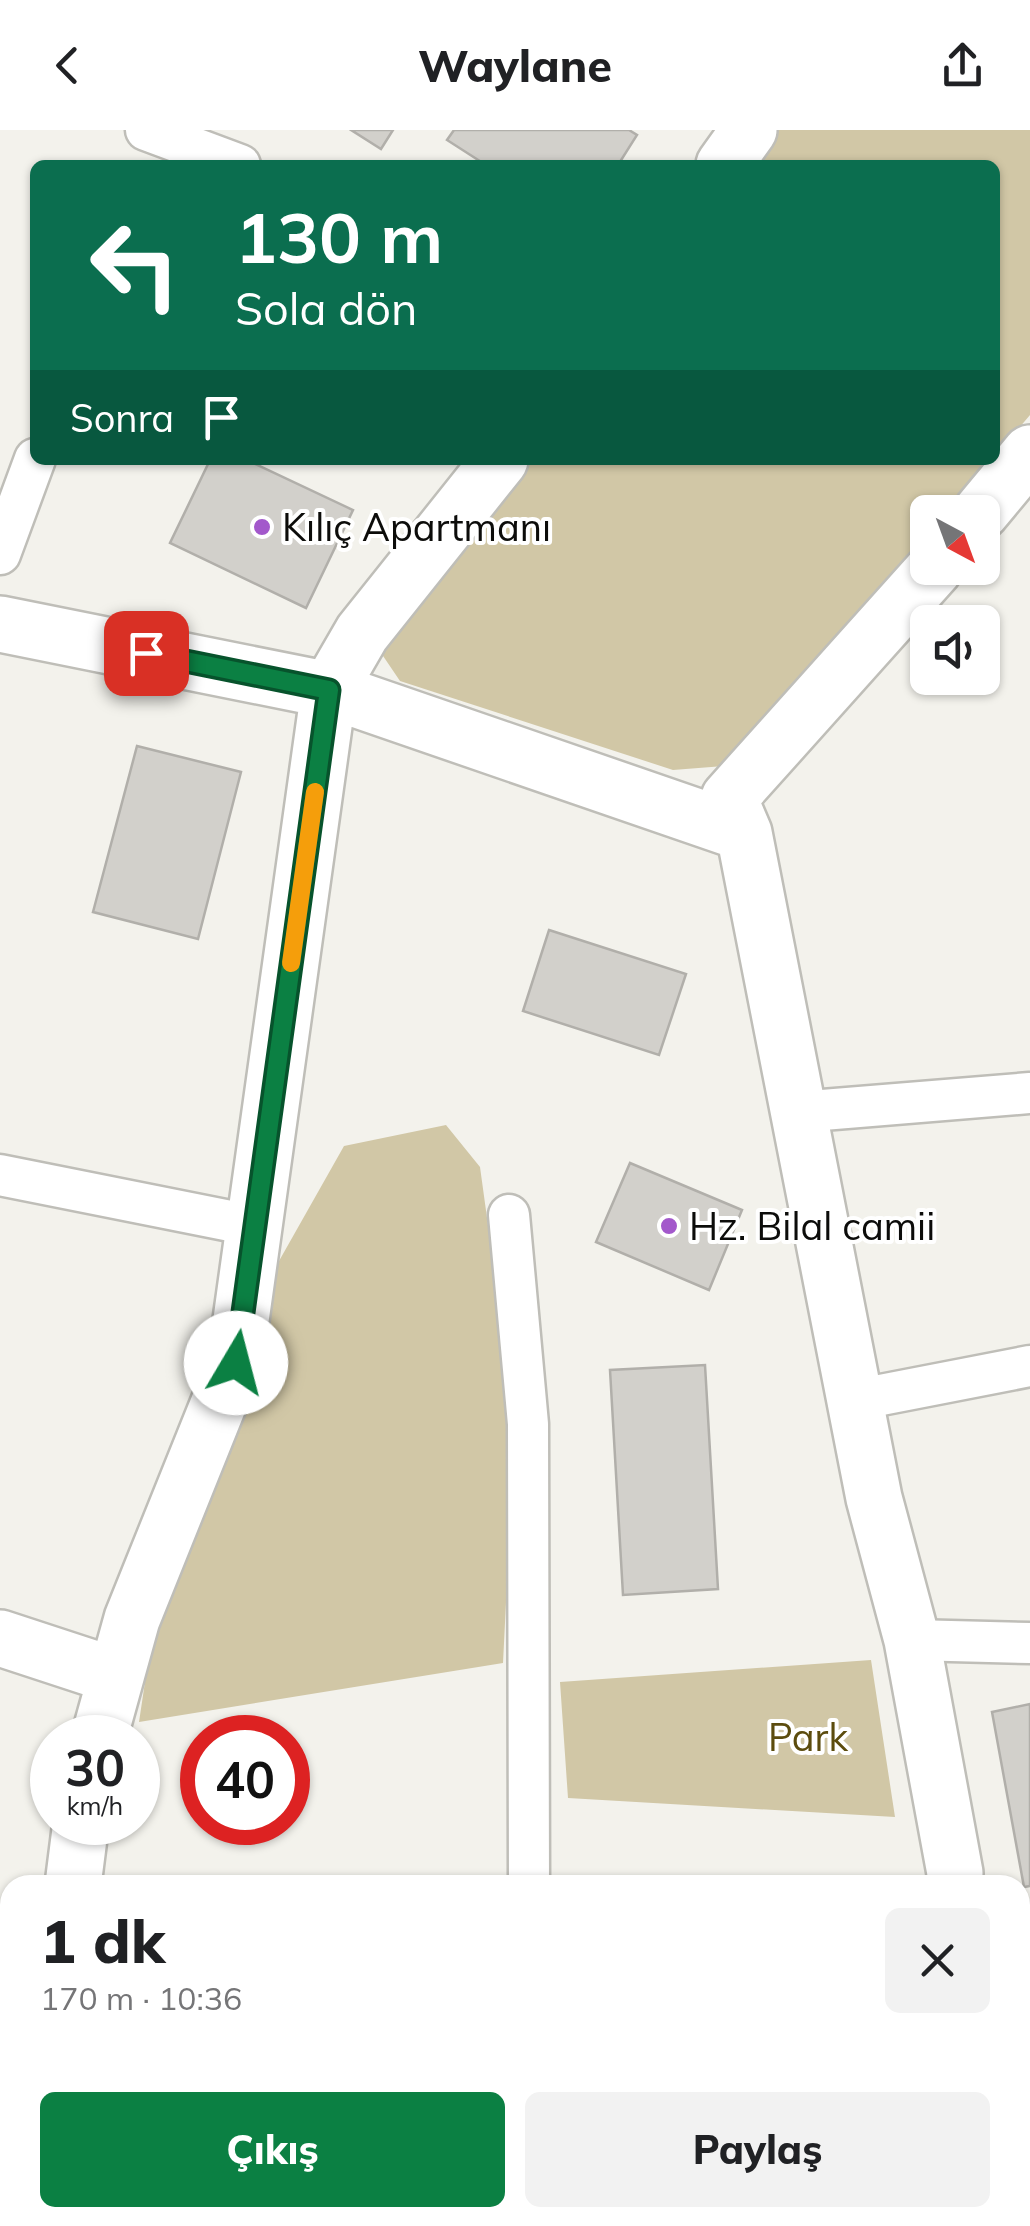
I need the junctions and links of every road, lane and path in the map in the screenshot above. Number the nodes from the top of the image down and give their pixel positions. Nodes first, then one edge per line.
1 (749, 130) edge
2 (163, 140) edge
3 (225, 160) edge
4 (728, 160) edge
5 (1030, 453) edge
6 (32, 465) edge
7 (496, 465) edge
8 (995, 495) edge
9 (0, 554) edge
10 (920, 585) edge
11 (0, 624) edge
12 (329, 690) junction
13 (744, 834) junction
14 (1030, 1093) edge
15 (798, 1112) junction
16 (0, 1175) edge
17 (509, 1215) dead end
18 (254, 1226) junction
19 (1030, 1366) edge
20 (855, 1400) junction
21 (0, 1638) edge
22 (912, 1640) junction
23 (1030, 1643) edge
24 (116, 1676) junction
25 (105, 1715) edge
26 (78, 1845) edge
27 (74, 1875) edge
28 (528, 1875) edge
29 (956, 1875) edge

1 - 4 street
2 - 3 street
5 - 8 street
6 - 9 street
7 - 12 street
10 - 13 street
11 - 12 street
12 - 13 street
12 - 18 street
13 - 15 street
14 - 15 street
15 - 20 street
16 - 18 street
17 - 28 street
18 - 24 street
19 - 20 street
20 - 22 street
21 - 24 street
22 - 23 street
22 - 29 street
24 - 25 street
26 - 27 street

